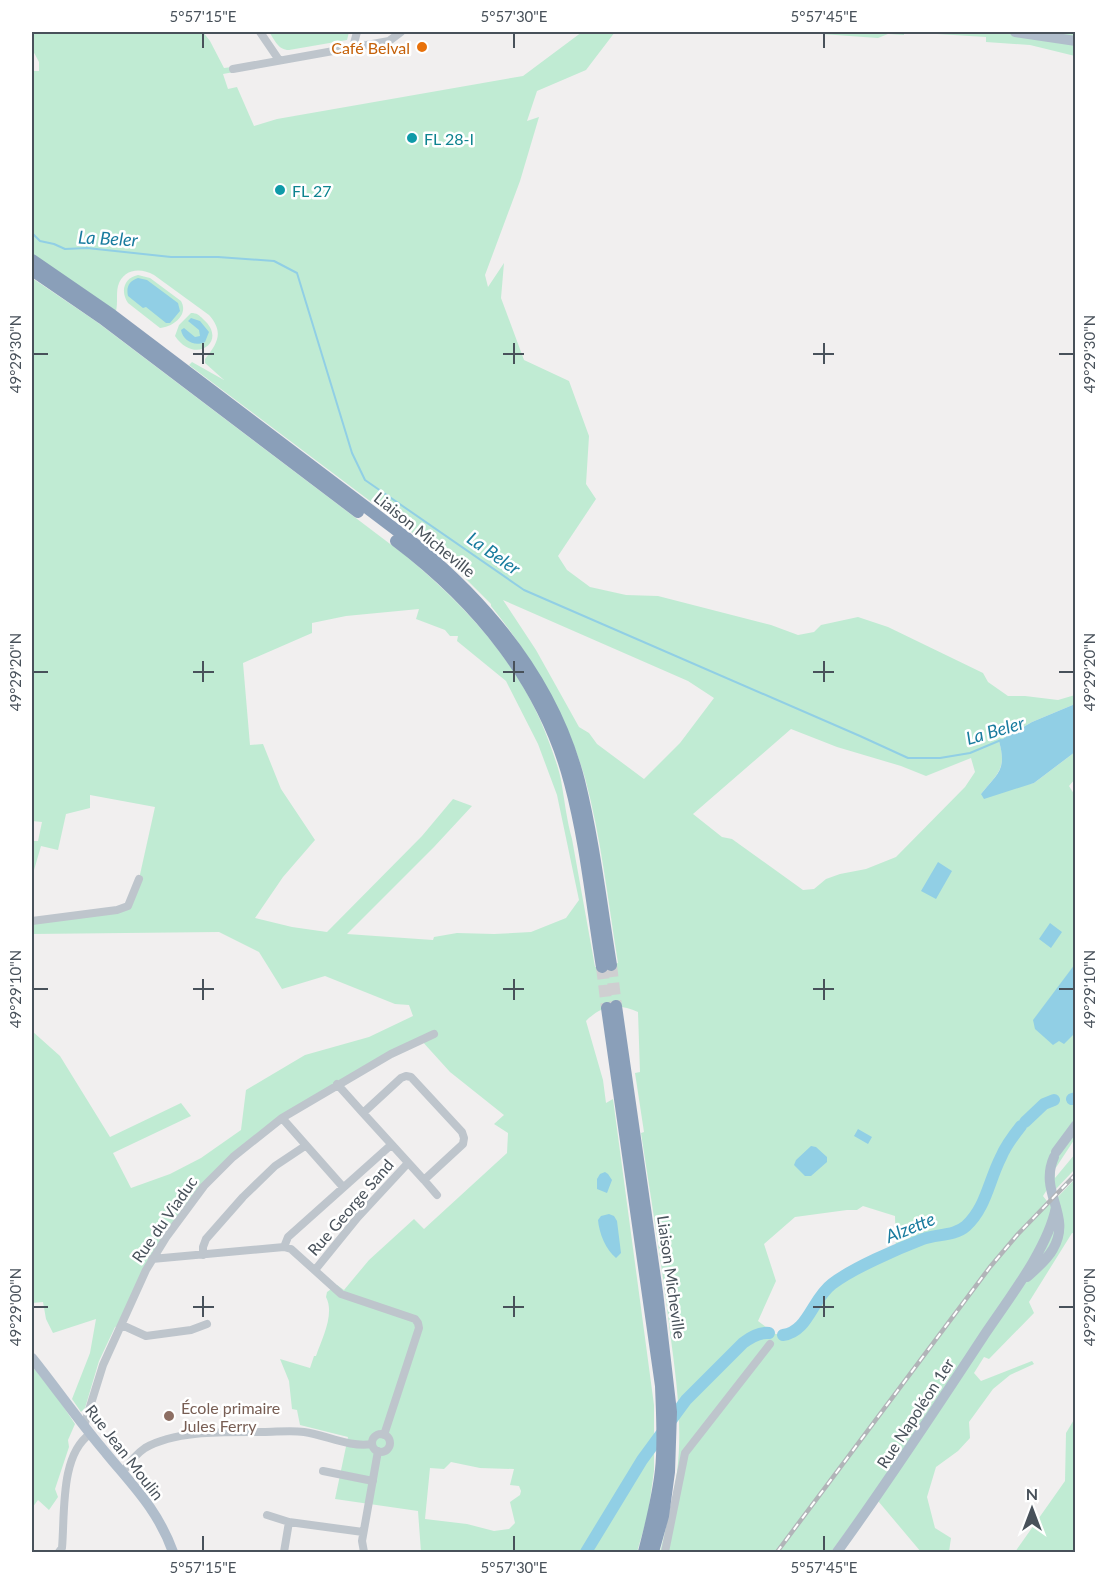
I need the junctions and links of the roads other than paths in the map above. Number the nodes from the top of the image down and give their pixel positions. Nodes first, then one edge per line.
1 (260, 32) edge
2 (357, 32) edge
3 (401, 32) edge
4 (1015, 32) edge
5 (1076, 41) edge
6 (353, 47) junction
7 (279, 60) junction
8 (233, 69) dead end
9 (32, 260) edge
10 (32, 270) edge
11 (139, 879) dead end
12 (32, 921) edge
13 (434, 1034) dead end
14 (337, 1084) junction
15 (363, 1113) junction
16 (282, 1118) junction
17 (1076, 1125) edge
18 (391, 1145) junction
19 (305, 1146) junction
20 (408, 1164) junction
21 (424, 1180) junction
22 (342, 1187) junction
23 (437, 1195) dead end
24 (284, 1247) junction
25 (203, 1255) junction
26 (152, 1259) junction
27 (315, 1270) junction
28 (207, 1324) dead end
29 (122, 1325) junction
30 (770, 1344) dead end
31 (32, 1358) edge
32 (667, 1426) junction
33 (87, 1430) junction
34 (384, 1435) junction
35 (375, 1447) junction
36 (323, 1471) dead end
37 (123, 1472) junction
38 (373, 1480) junction
39 (267, 1515) dead end
40 (288, 1522) junction
41 (363, 1532) junction
42 (62, 1551) edge
43 (173, 1552) edge
44 (284, 1552) edge
45 (364, 1552) edge
46 (644, 1552) edge
47 (653, 1552) edge
48 (665, 1552) edge
49 (837, 1552) edge

1 - 7 street
2 - 6 street
3 - 6 street
4 - 5 main road
6 - 7 street
7 - 8 street
9 - 10 highway, Liaison Micheville
11 - 12 street
13 - 14 street, Rue du Viaduc
14 - 15 street, Rue George Sand
14 - 16 street, Rue du Viaduc
15 - 18 street, Rue George Sand
15 - 21 street
16 - 19 street
16 - 26 street, Rue du Viaduc
17 - 49 main road, Rue Napoléon 1er
18 - 20 street, Rue George Sand
18 - 22 street
19 - 22 street
19 - 25 street
20 - 21 street, Rue George Sand
20 - 27 street, Rue George Sand
21 - 23 street, Rue George Sand
22 - 24 street
24 - 25 street
24 - 27 street
25 - 26 street
26 - 29 street, Rue du Viaduc
27 - 34 street
28 - 29 street
29 - 33 street, Rue du Viaduc
30 - 48 street
31 - 33 main road, Rue Jean Moulin
32 - 32 highway, Liaison Micheville
32 - 46 highway, Liaison Micheville
32 - 47 highway, Liaison Micheville
33 - 37 main road, Rue Jean Moulin
33 - 42 street
34 - 35 street
34 - 35 street
35 - 37 street
35 - 38 street
36 - 38 street
37 - 43 main road, Rue Jean Moulin
38 - 41 street
39 - 40 street
40 - 41 street
40 - 44 street
41 - 45 street

